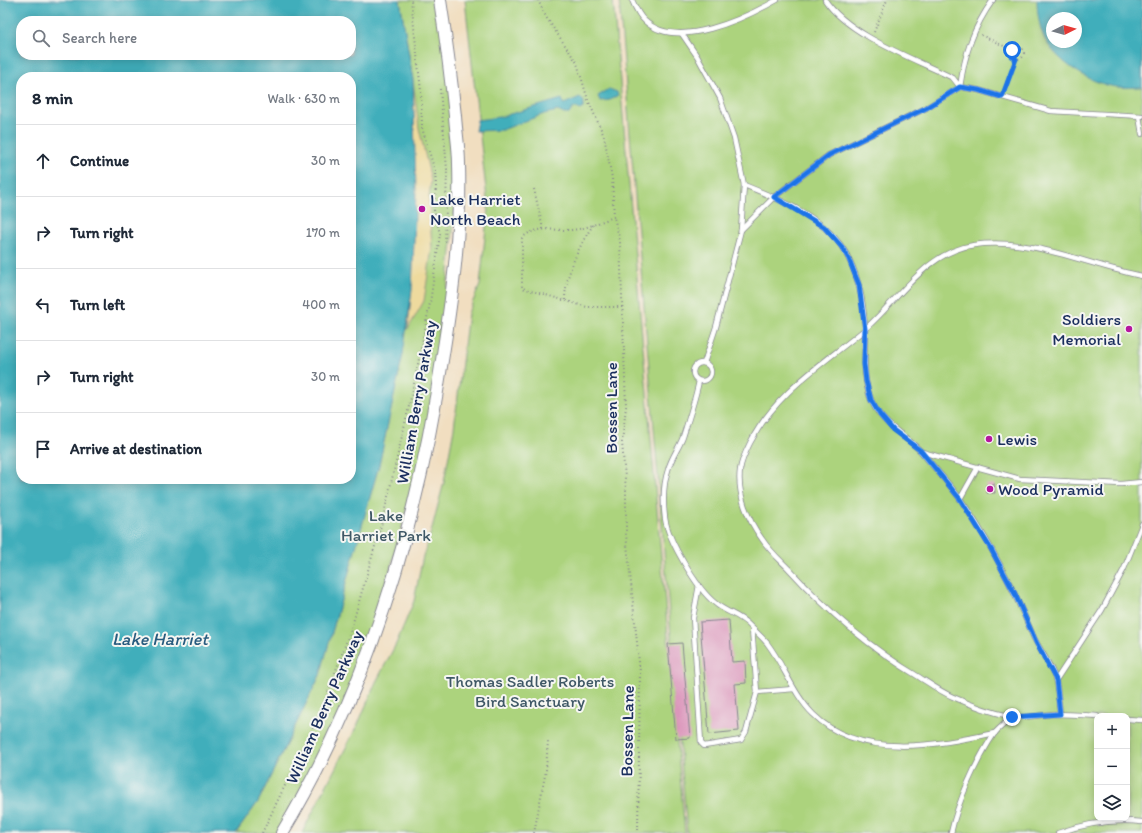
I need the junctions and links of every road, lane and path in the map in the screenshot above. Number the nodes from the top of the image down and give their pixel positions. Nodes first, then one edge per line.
1 (411, 0) edge
2 (440, 0) edge
3 (538, 0) edge
4 (632, 0) edge
5 (777, 0) edge
6 (825, 0) edge
7 (887, 0) edge
8 (993, 0) edge
9 (974, 31) junction
10 (682, 34) junction
11 (871, 38) junction
12 (1012, 50) junction
13 (1016, 59) junction
14 (440, 86) dead end
15 (960, 87) junction
16 (1002, 97) junction
17 (1141, 116) edge
18 (1142, 134) edge
19 (744, 185) junction
20 (534, 189) dead end
21 (774, 197) junction
22 (614, 217) junction
23 (593, 224) junction
24 (543, 229) junction
25 (741, 230) junction
26 (444, 252) dead end
27 (1142, 276) edge
28 (565, 300) junction
29 (622, 307) junction
30 (865, 329) junction
31 (704, 363) junction
32 (699, 381) junction
33 (921, 451) junction
34 (978, 467) junction
35 (1142, 482) edge
36 (960, 499) junction
37 (1142, 524) edge
38 (699, 585) junction
39 (752, 629) junction
40 (1056, 680) junction
41 (794, 689) junction
42 (757, 692) junction
43 (1060, 714) junction
44 (1094, 716) edge
45 (1012, 717) junction
46 (1130, 719) edge
47 (1142, 720) edge
48 (995, 733) junction
49 (548, 741) dead end
50 (1142, 822) edge
51 (262, 833) edge
52 (282, 833) edge
53 (534, 833) edge
54 (638, 833) edge
55 (951, 833) edge
56 (1058, 833) edge

1 - 51 path
2 - 52 street, William Berry Parkway
3 - 22 path, Bossen Lane
4 - 10 lane
5 - 10 lane
6 - 11 lane
7 - 11 path
8 - 9 lane
9 - 12 path
9 - 15 lane
10 - 19 lane
11 - 15 lane
12 - 13 path
12 - 13 path
13 - 16 path
14 - 26 path
15 - 16 lane
15 - 21 lane
16 - 17 lane
17 - 18 lane
19 - 21 lane
19 - 25 lane
20 - 24 path
21 - 25 lane
21 - 30 lane
22 - 23 path
22 - 29 path, Bossen Lane
23 - 24 path
23 - 28 path
24 - 28 path
25 - 31 lane
27 - 30 lane
28 - 29 path
29 - 54 path, Bossen Lane
30 - 33 lane
30 - 45 lane
31 - 32 lane
31 - 32 lane
32 - 38 lane
33 - 34 lane
33 - 36 lane
34 - 35 lane
34 - 36 lane
36 - 40 lane
37 - 40 lane
38 - 39 lane
38 - 42 lane
39 - 41 lane
39 - 42 lane
40 - 43 lane
41 - 42 lane
41 - 48 lane
43 - 44 lane
43 - 45 lane
45 - 48 lane
46 - 47 lane
48 - 55 lane
49 - 53 path
50 - 56 lane

